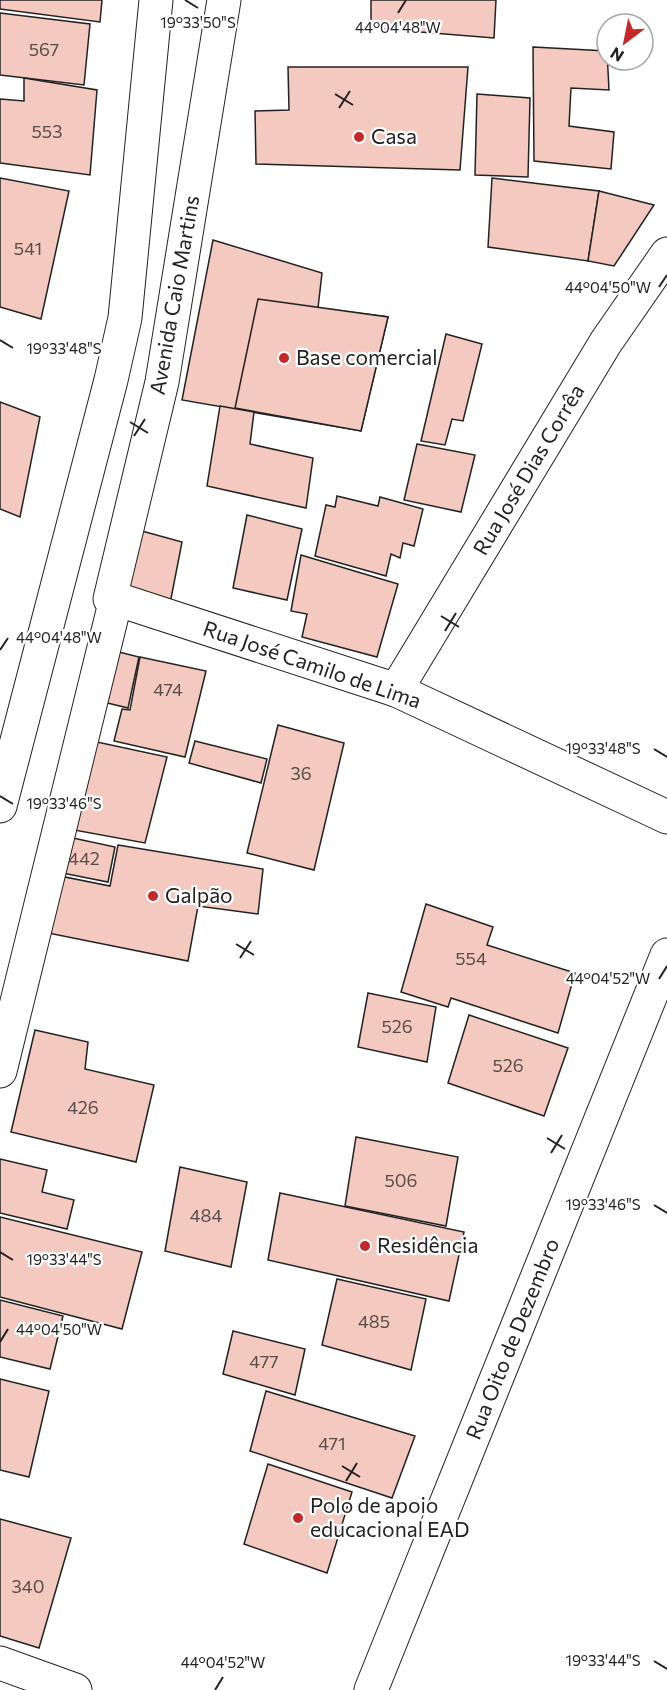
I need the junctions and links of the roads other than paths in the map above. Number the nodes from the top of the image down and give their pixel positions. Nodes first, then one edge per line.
1 (156, 0) edge
2 (224, 0) edge
3 (667, 254) edge
4 (116, 599) junction
5 (396, 690) junction
6 (0, 806) edge
7 (667, 817) edge
8 (667, 955) edge
9 (659, 1001) edge
10 (0, 1071) edge
11 (0, 1663) edge
12 (75, 1690) edge
13 (371, 1690) edge

1 - 6 street
2 - 4 street, Avenida Caio Martins
3 - 5 street, Rua José Dias Corrêa
4 - 5 street, Rua José Camilo de Lima
4 - 10 street, Avenida Caio Martins
5 - 7 street, Rua José Camilo de Lima
8 - 9 street, Rua Oito de Dezembro
9 - 13 street, Rua Oito de Dezembro
11 - 12 street

